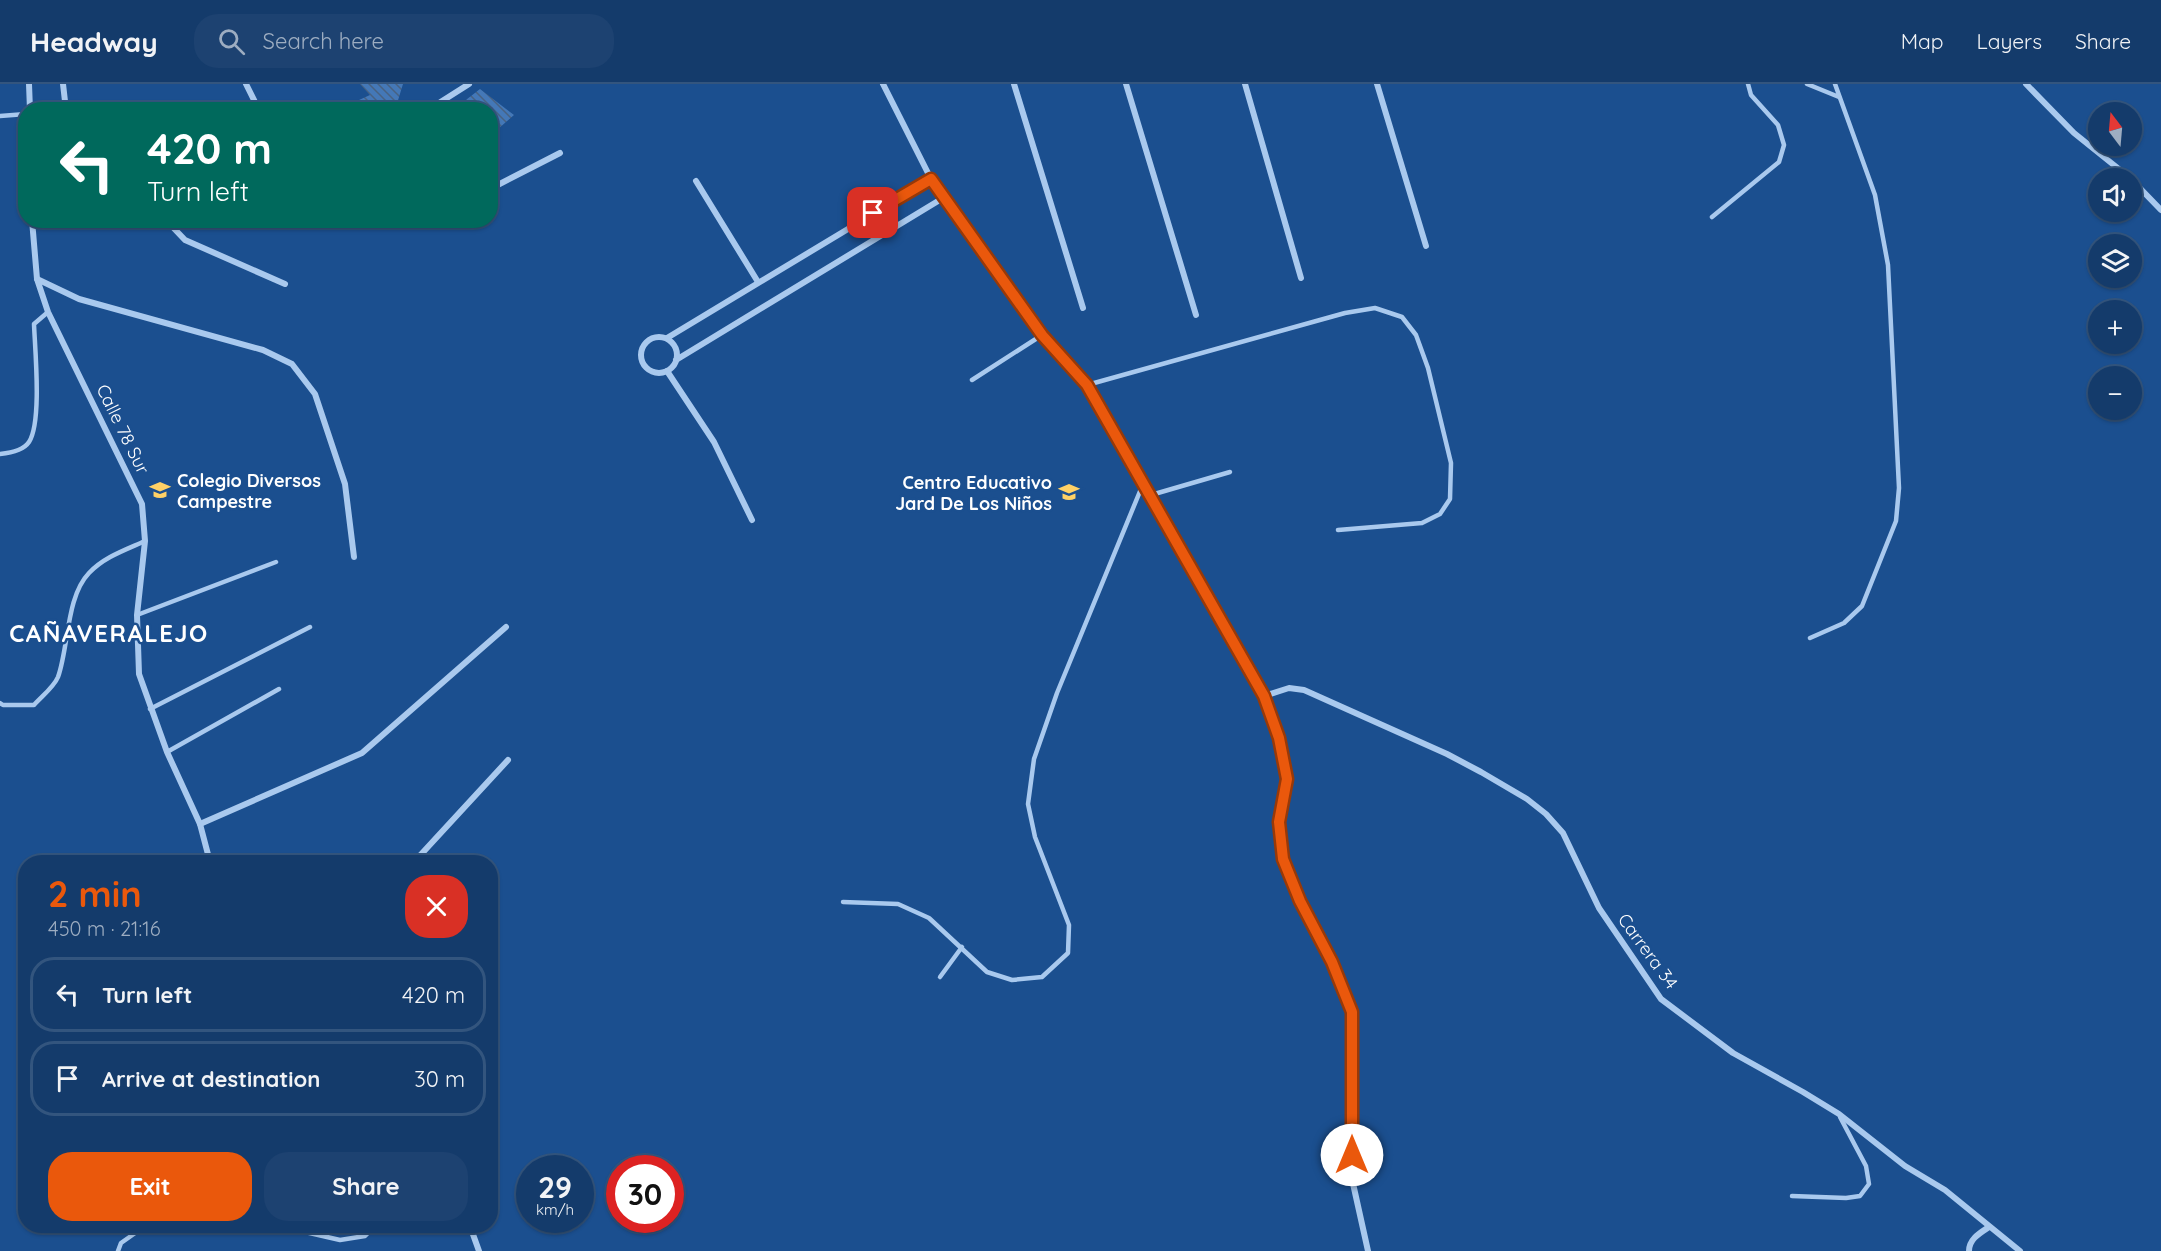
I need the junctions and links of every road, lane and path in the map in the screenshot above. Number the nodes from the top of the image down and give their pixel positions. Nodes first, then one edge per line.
1 (29, 84) edge
2 (63, 84) edge
3 (246, 84) edge
4 (469, 84) edge
5 (883, 84) edge
6 (1014, 84) edge
7 (1126, 84) edge
8 (1245, 84) edge
9 (1377, 84) edge
10 (1748, 84) edge
11 (1808, 84) edge
12 (1835, 84) edge
13 (2026, 84) edge
14 (1839, 97) junction
15 (30, 102) edge
16 (65, 102) edge
17 (255, 102) edge
18 (441, 102) edge
19 (18, 115) edge
20 (0, 116) edge
21 (560, 153) dead end
22 (2117, 168) edge
23 (931, 179) junction
24 (696, 182) dead end
25 (498, 185) edge
26 (2142, 190) edge
27 (943, 198) junction
28 (2161, 210) edge
29 (1712, 217) dead end
30 (33, 228) edge
31 (174, 228) edge
32 (1426, 246) dead end
33 (1301, 278) dead end
34 (38, 279) junction
35 (758, 282) junction
36 (285, 284) dead end
37 (1083, 308) dead end
38 (48, 312) junction
39 (1196, 315) dead end
40 (1042, 335) junction
41 (667, 338) junction
42 (676, 360) junction
43 (668, 370) junction
44 (972, 380) dead end
45 (1087, 385) junction
46 (0, 454) edge
47 (1230, 472) dead end
48 (1143, 484) junction
49 (1150, 495) junction
50 (752, 520) dead end
51 (1338, 530) dead end
52 (145, 541) junction
53 (354, 557) dead end
54 (276, 562) dead end
55 (137, 615) junction
56 (310, 627) dead end
57 (506, 627) dead end
58 (1810, 638) dead end
59 (279, 689) dead end
60 (1264, 696) junction
61 (0, 703) edge
62 (150, 709) junction
63 (167, 752) junction
64 (508, 760) dead end
65 (200, 824) junction
66 (208, 855) edge
67 (420, 855) edge
68 (843, 902) dead end
69 (962, 947) junction
70 (940, 977) dead end
71 (1839, 1114) junction
72 (1792, 1196) dead end
73 (1989, 1227) junction
74 (135, 1233) edge
75 (310, 1233) edge
76 (368, 1233) edge
77 (473, 1233) edge
78 (118, 1251) edge
79 (479, 1251) edge
80 (1368, 1251) edge
81 (1969, 1251) edge
82 (2020, 1251) edge

1 - 15 street
2 - 16 street
3 - 17 street
4 - 18 street
5 - 23 street
6 - 37 street
7 - 39 street
8 - 33 street
9 - 32 street
10 - 29 lane
11 - 14 lane
12 - 14 lane
13 - 22 street
14 - 58 lane
19 - 20 lane
21 - 25 street
23 - 27 street
23 - 35 street
24 - 35 street
26 - 28 street
27 - 40 street
27 - 42 street
30 - 34 street, Calle 78 Sur
31 - 36 street
34 - 38 street, Calle 78 Sur
34 - 53 street
35 - 41 street
38 - 46 lane
38 - 52 street, Calle 78 Sur
40 - 44 lane
40 - 45 street
41 - 42 street
41 - 43 street
42 - 43 street
43 - 50 street
45 - 48 street
45 - 51 lane
47 - 49 lane
48 - 49 street
48 - 69 lane
49 - 60 street
52 - 55 street, Calle 78 Sur
52 - 61 lane
54 - 55 lane
55 - 62 street, Calle 78 Sur
56 - 62 lane
57 - 65 street
59 - 63 lane
60 - 71 street, Carrera 34
60 - 80 street
62 - 63 street, Calle 78 Sur
63 - 65 street, Calle 78 Sur
64 - 67 street
65 - 66 street, Calle 78 Sur
68 - 69 lane
69 - 70 lane
71 - 72 lane
71 - 73 street, Carrera 34
73 - 81 street
73 - 82 street, Carrera 34
74 - 78 lane
75 - 76 lane
77 - 79 street

